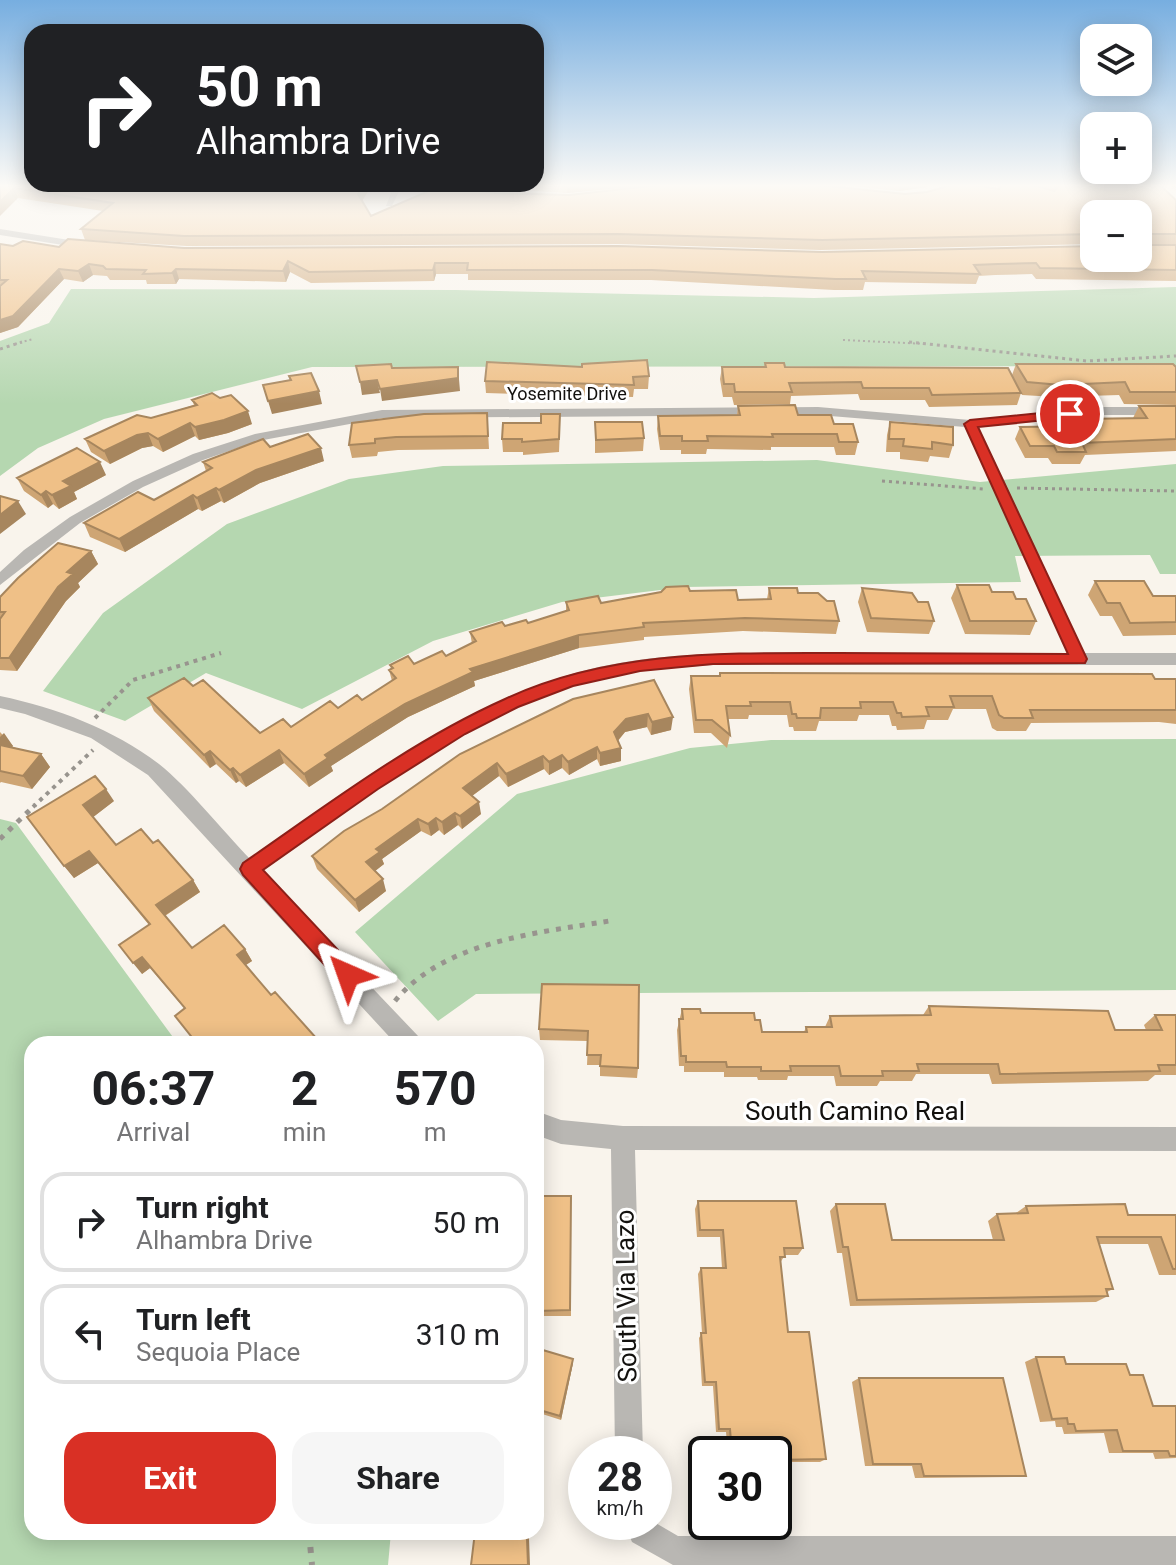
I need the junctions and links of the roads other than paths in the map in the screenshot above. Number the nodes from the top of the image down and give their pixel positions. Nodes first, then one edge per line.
1 (1176, 411) edge
2 (970, 424) junction
3 (0, 580) edge
4 (1079, 659) junction
5 (1176, 659) edge
6 (0, 702) edge
7 (250, 869) junction
8 (404, 1036) edge
9 (544, 1126) edge
10 (623, 1138) junction
11 (1176, 1139) edge
12 (629, 1436) edge
13 (656, 1540) edge
14 (1176, 1551) edge

1 - 2 street, Yosemite Drive
2 - 3 street, Yosemite Drive
2 - 4 street
4 - 5 street
4 - 7 street
6 - 7 street
7 - 8 street
9 - 10 street, South Camino Real
10 - 11 street, South Camino Real
10 - 12 street, South Via Lazo
13 - 14 street

